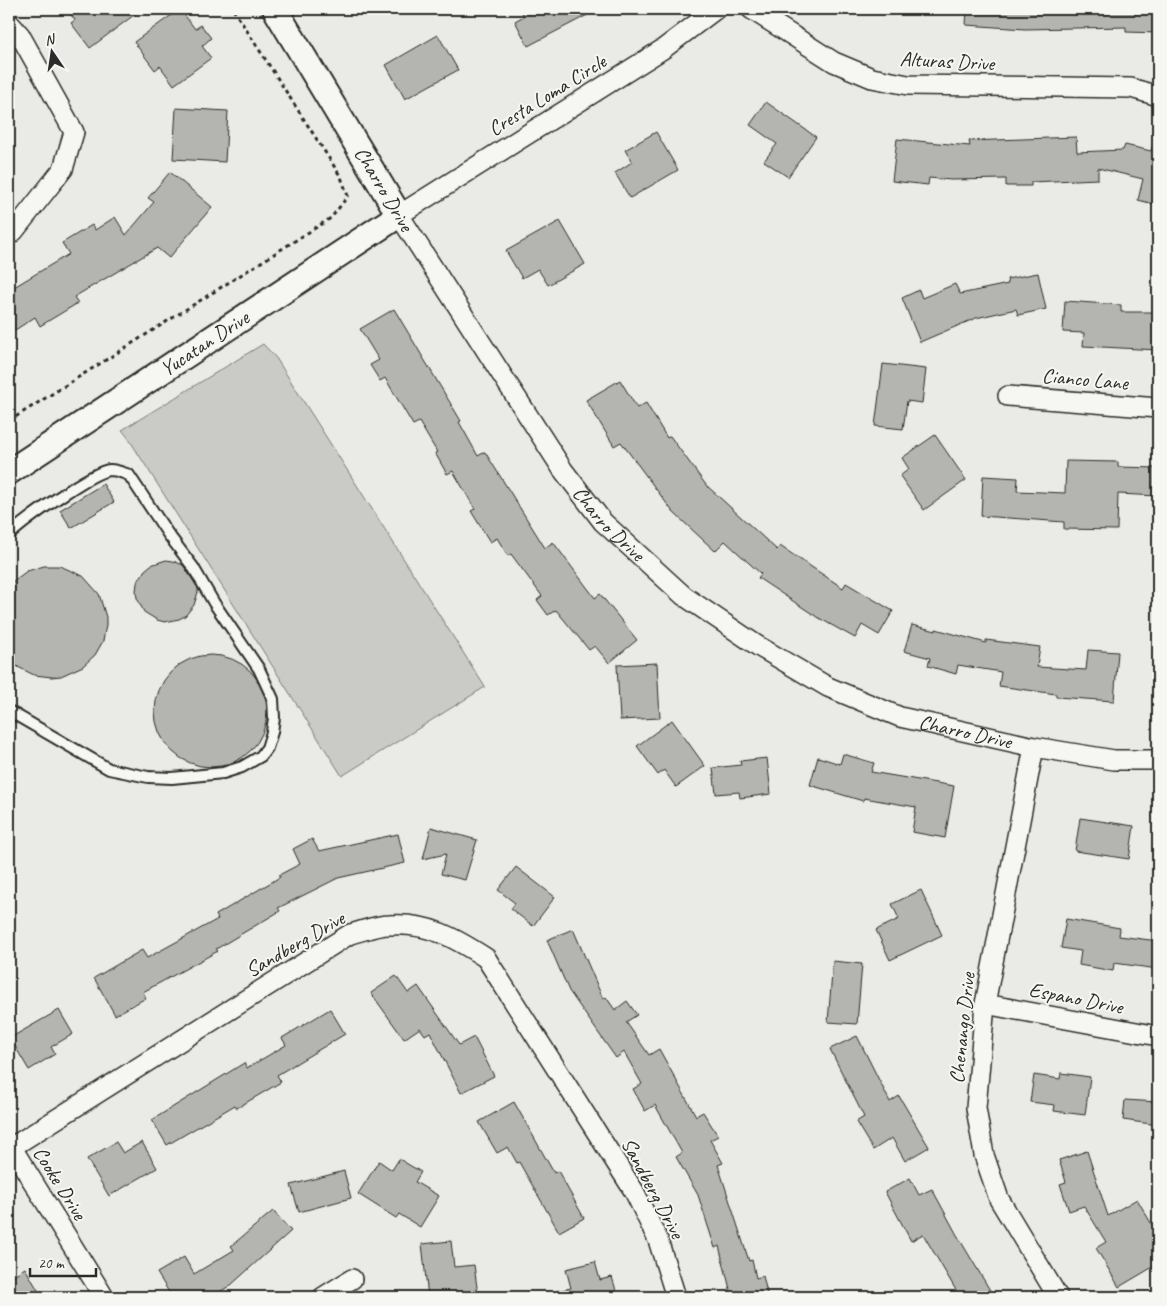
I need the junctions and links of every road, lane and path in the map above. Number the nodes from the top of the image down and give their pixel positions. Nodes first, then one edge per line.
1 (233, 9) edge
2 (275, 9) edge
3 (716, 9) edge
4 (751, 9) edge
5 (9, 23) edge
6 (1158, 96) edge
7 (399, 215) junction
8 (9, 234) edge
9 (1008, 396) dead end
10 (1158, 408) edge
11 (9, 421) edge
12 (9, 472) edge
13 (9, 535) edge
14 (9, 711) edge
15 (1034, 747) junction
16 (1158, 760) edge
17 (985, 1004) junction
18 (1158, 1036) edge
19 (10, 1145) edge
20 (352, 1279) dead end
21 (104, 1297) edge
22 (323, 1297) edge
23 (676, 1297) edge
24 (1058, 1297) edge

1 - 11 path
2 - 7 street, Charro Drive
3 - 7 street, Cresta Loma Circle
4 - 6 street, Alturas Drive
5 - 8 street
7 - 12 street, Yucatan Drive
7 - 15 street, Charro Drive
9 - 10 street, Cianco Lane
13 - 14 lane
15 - 16 street, Charro Drive
15 - 17 street, Chenango Drive
17 - 18 street, Espano Drive
17 - 24 street, Chenango Drive
19 - 21 street, Cooke Drive
19 - 23 street, Sandberg Drive
20 - 22 street

